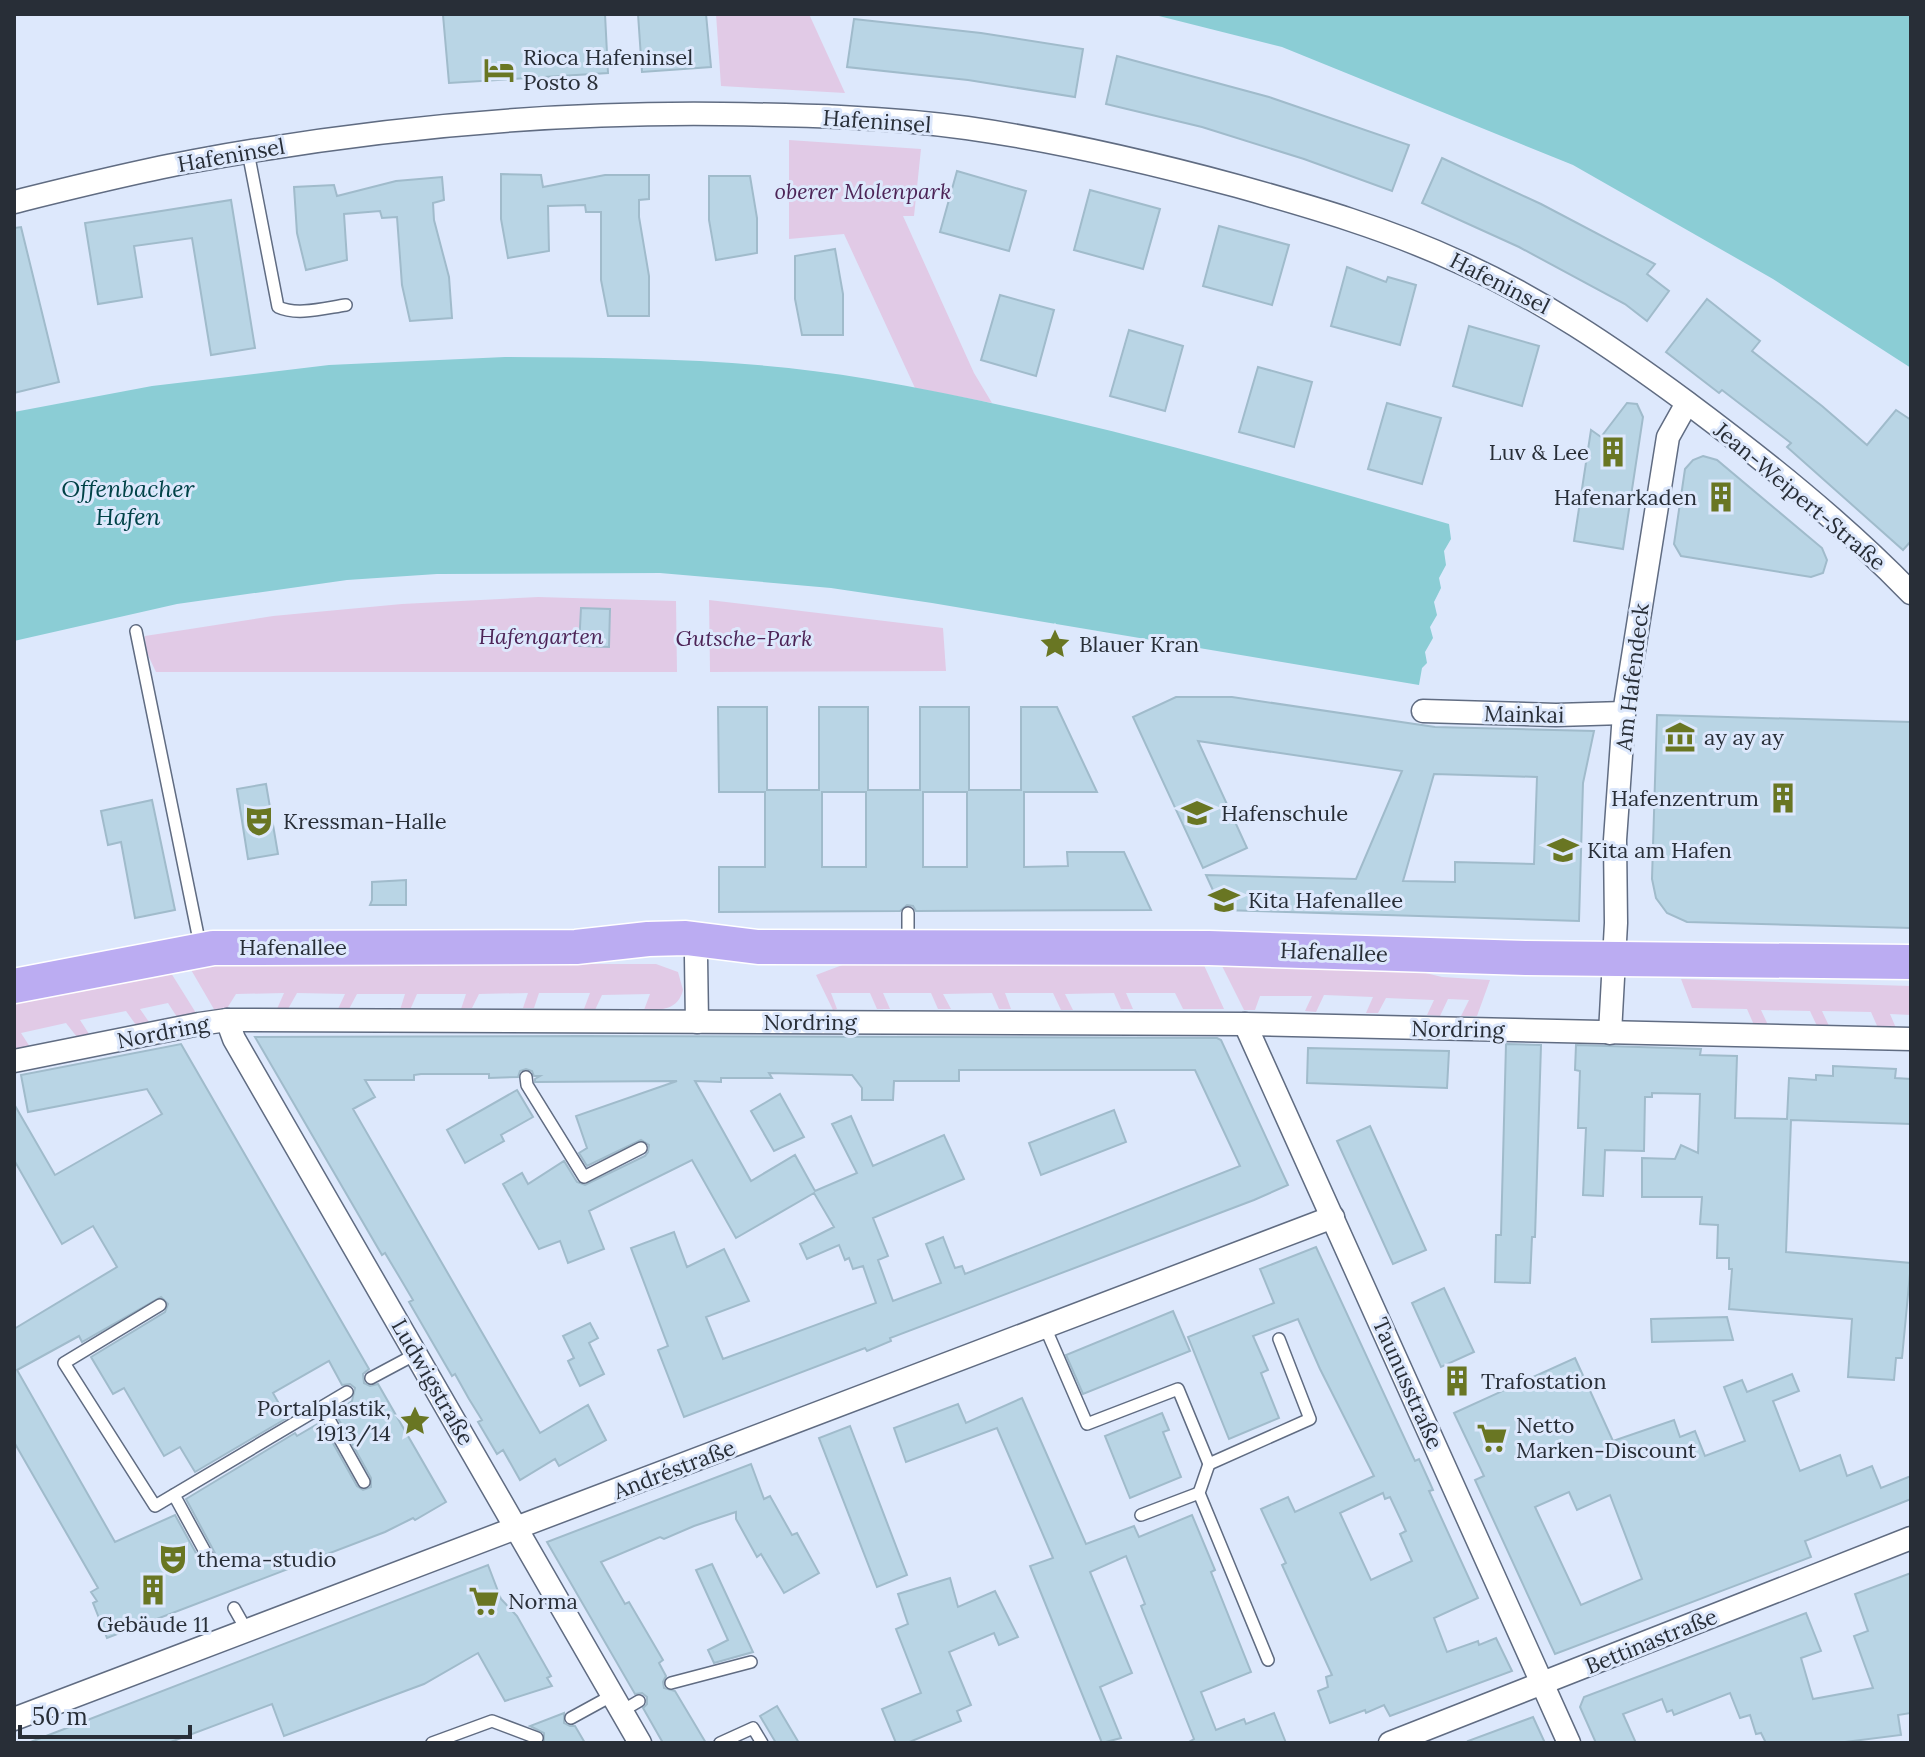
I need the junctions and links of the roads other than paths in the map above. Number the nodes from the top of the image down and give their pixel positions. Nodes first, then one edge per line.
1 (248, 152) junction
2 (14, 202) edge
3 (346, 305) dead end
4 (1687, 403) junction
5 (1911, 593) edge
6 (136, 631) dead end
7 (1423, 711) dead end
8 (1624, 713) junction
9 (908, 913) dead end
10 (576, 947) junction
11 (758, 947) junction
12 (908, 947) junction
13 (200, 949) junction
14 (696, 957) junction
15 (1614, 958) junction
16 (1911, 962) edge
17 (14, 986) edge
18 (227, 1020) junction
19 (697, 1022) junction
20 (1245, 1024) junction
21 (1610, 1033) junction
22 (1911, 1039) edge
23 (14, 1061) edge
24 (526, 1077) dead end
25 (641, 1148) dead end
26 (1333, 1217) junction
27 (160, 1305) dead end
28 (1045, 1327) junction
29 (1279, 1339) dead end
30 (416, 1354) junction
31 (371, 1378) dead end
32 (347, 1392) dead end
33 (322, 1407) junction
34 (1209, 1464) junction
35 (364, 1482) dead end
36 (1199, 1493) junction
37 (174, 1495) junction
38 (1141, 1515) dead end
39 (518, 1528) junction
40 (1911, 1538) edge
41 (209, 1559) dead end
42 (234, 1608) dead end
43 (247, 1631) junction
44 (1268, 1660) dead end
45 (751, 1662) dead end
46 (671, 1683) dead end
47 (1542, 1684) junction
48 (625, 1703) junction
49 (571, 1718) dead end
50 (14, 1719) edge
51 (537, 1738) dead end
52 (432, 1743) edge
53 (640, 1743) edge
54 (720, 1743) edge
55 (762, 1743) edge
56 (1390, 1743) edge
57 (1569, 1743) edge

1 - 2 street, Hafeninsel
1 - 3 lane
1 - 4 street, Hafeninsel
4 - 5 street, Jean-Weipert-Straße
4 - 8 street, Am Hafendeck
6 - 13 lane
7 - 8 street, Mainkai
8 - 15 street, Am Hafendeck
9 - 12 lane
10 - 11 main road, Hafenallee
10 - 13 main road, Hafenallee
10 - 14 main road, Hafenallee
11 - 12 main road, Hafenallee
11 - 14 main road, Hafenallee
12 - 15 main road, Hafenallee
13 - 17 main road, Hafenallee
14 - 19 street
15 - 16 main road, Hafenallee
15 - 21 street
18 - 19 street, Nordring
18 - 23 street, Nordring
18 - 30 street, Ludwigstraße
19 - 20 street, Nordring
20 - 21 street, Nordring
20 - 26 street, Taunusstraße
21 - 22 street, Nordring
24 - 25 lane
26 - 28 street, Andréstraße
26 - 47 street, Taunusstraße
27 - 37 lane
28 - 34 lane
28 - 39 street, Andréstraße
29 - 34 lane
30 - 31 lane
30 - 39 street, Ludwigstraße
32 - 33 lane
33 - 35 lane
33 - 37 lane
34 - 36 lane
36 - 38 lane
36 - 44 lane
37 - 41 lane
39 - 43 street, Andréstraße
39 - 48 street, Ludwigstraße
40 - 47 street, Bettinastraße
42 - 43 lane
43 - 50 street, Andréstraße
45 - 46 lane
47 - 56 street, Bettinastraße
47 - 57 street, Taunusstraße
48 - 49 lane
48 - 53 street, Ludwigstraße
51 - 52 lane
54 - 55 lane

